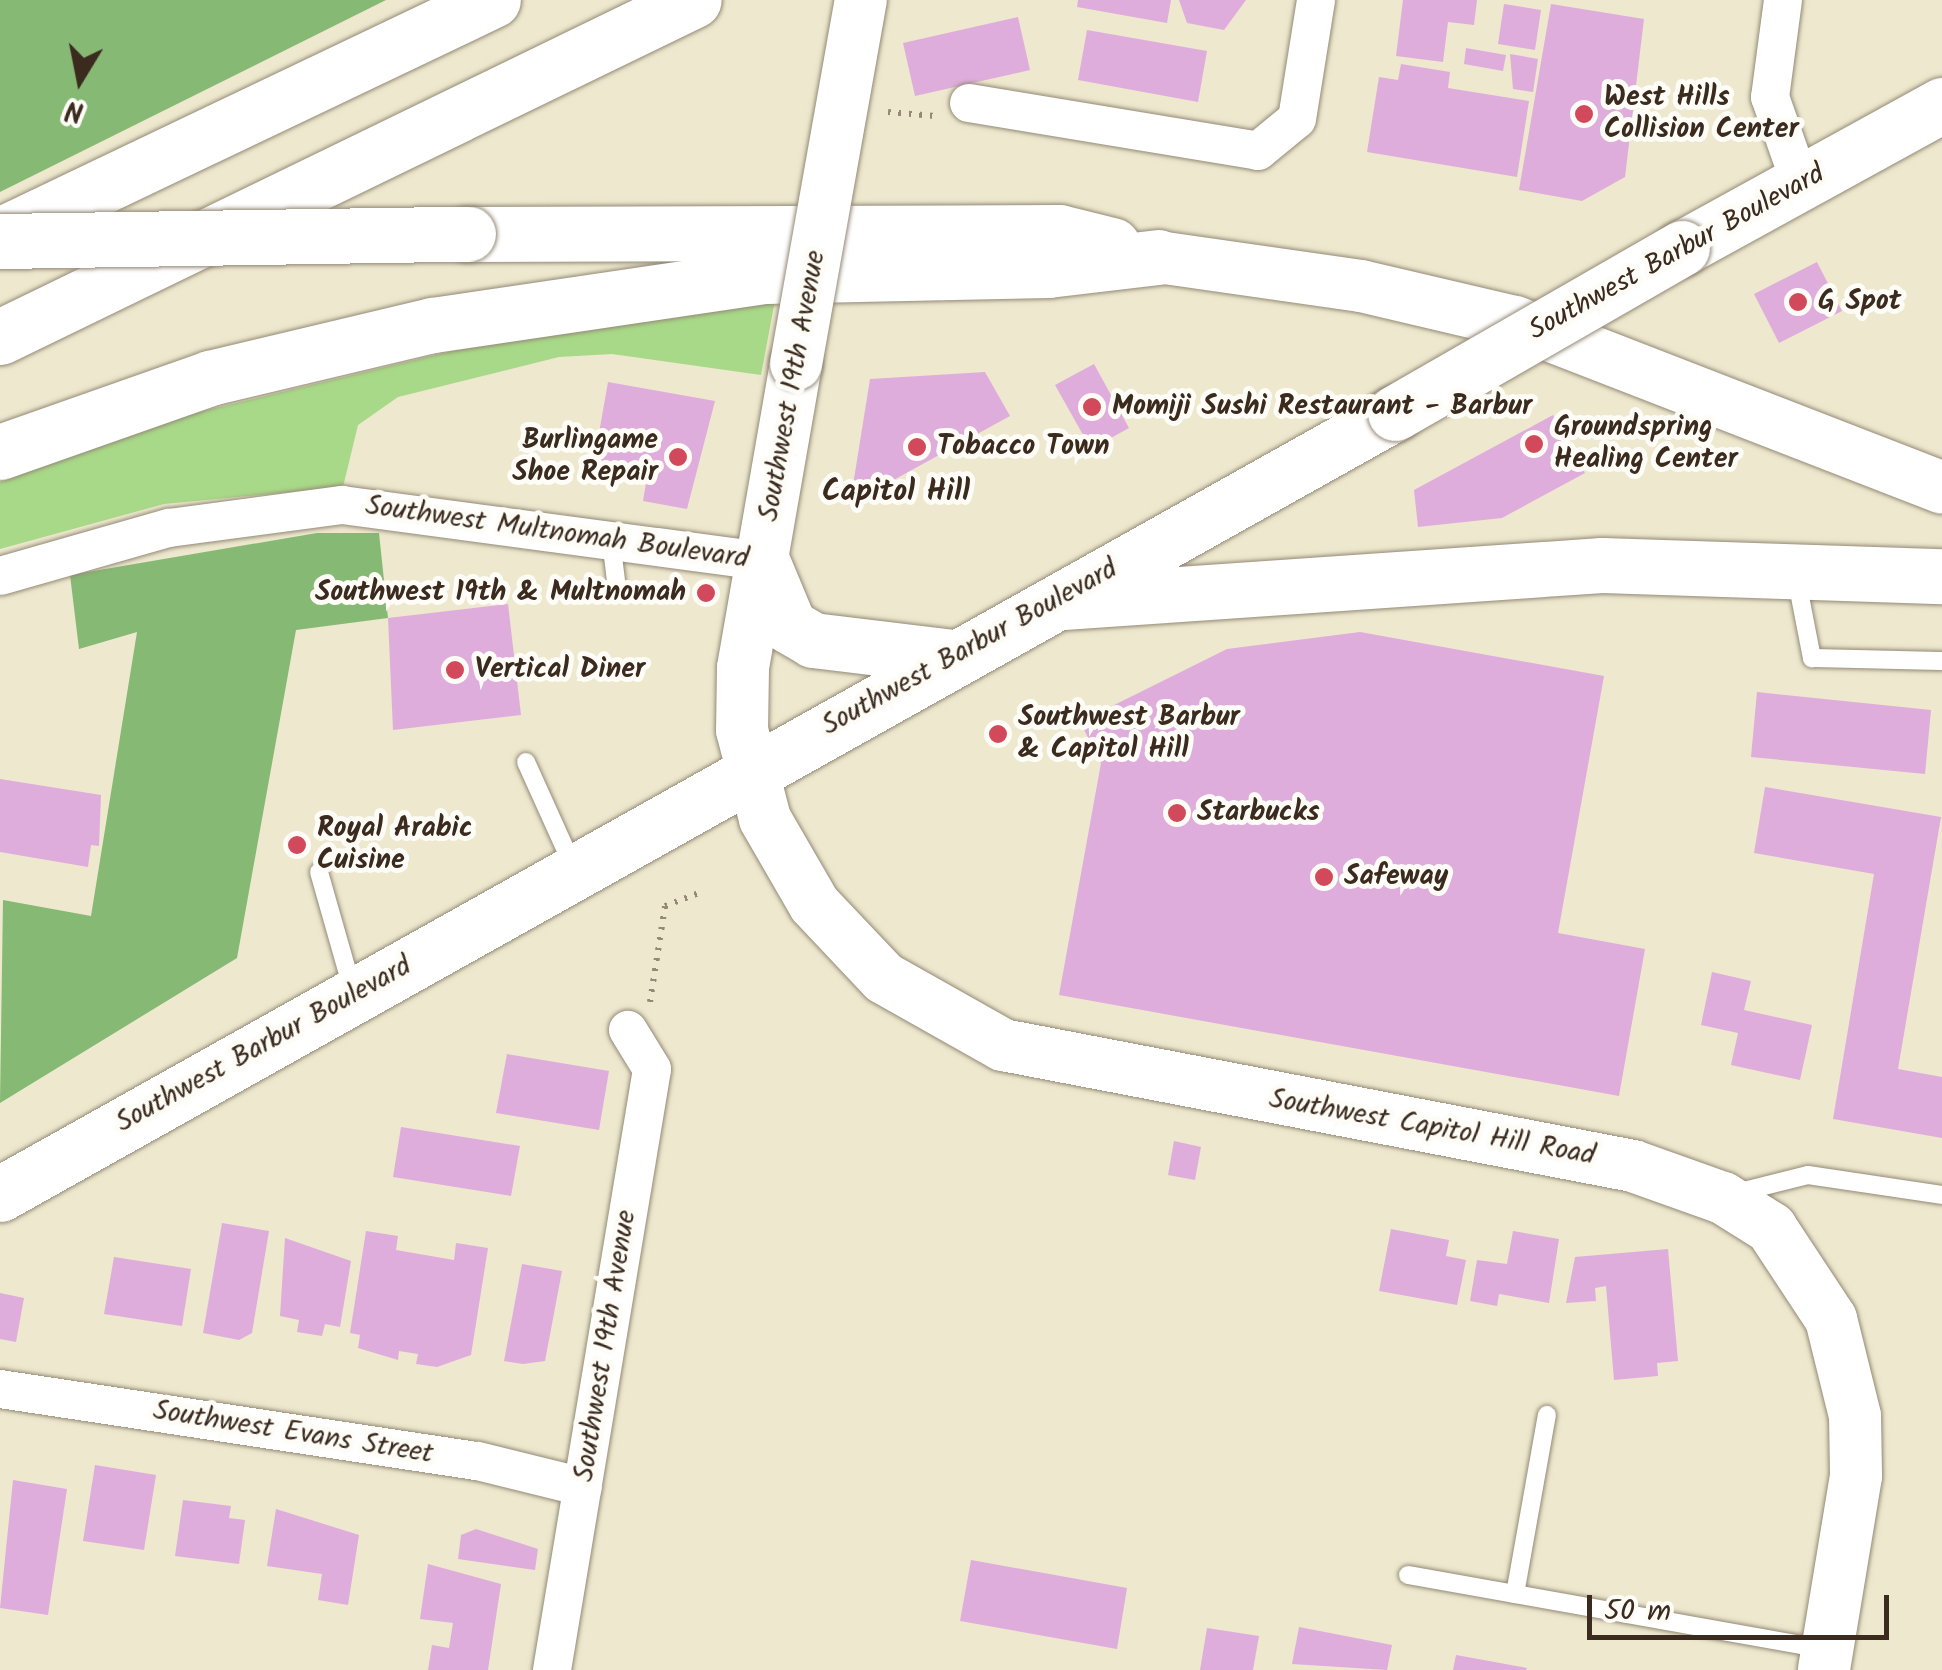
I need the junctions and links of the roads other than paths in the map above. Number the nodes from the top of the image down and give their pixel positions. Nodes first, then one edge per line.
1 (493, 0) edge
2 (694, 0) edge
3 (861, 0) edge
4 (1316, 0) edge
5 (1783, 0) edge
6 (969, 103) dead end
7 (1942, 105) edge
8 (1800, 182) junction
9 (0, 238) edge
10 (1158, 256) junction
11 (0, 337) edge
12 (0, 452) edge
13 (1942, 488) edge
14 (611, 538) junction
15 (762, 561) junction
16 (1795, 566) junction
17 (0, 576) edge
18 (1942, 576) edge
19 (617, 590) dead end
20 (1050, 603) junction
21 (953, 657) junction
22 (1942, 661) edge
23 (526, 762) dead end
24 (750, 772) junction
25 (575, 871) junction
26 (319, 872) dead end
27 (354, 994) junction
28 (628, 1030) road end
29 (0, 1194) edge
30 (1942, 1195) edge
31 (1723, 1198) junction
32 (0, 1388) edge
33 (1548, 1415) dead end
34 (583, 1487) junction
35 (1408, 1574) dead end
36 (1516, 1594) junction
37 (1825, 1660) edge
38 (552, 1670) edge

1 - 9 main road
2 - 11 main road
3 - 15 street, Southwest 19th Avenue, bridge
4 - 6 street
5 - 8 street
7 - 8 main road, Southwest Barbur Boulevard
8 - 20 main road, Southwest Barbur Boulevard, bridge
9 - 10 main road, bridge
10 - 12 main road
10 - 13 street
14 - 15 street, Southwest Multnomah Boulevard
14 - 17 street, Southwest Multnomah Boulevard
14 - 19 lane
15 - 21 main road
15 - 24 street, Southwest 19th Avenue
16 - 18 main road
16 - 20 main road
16 - 22 lane
20 - 21 main road, Southwest Barbur Boulevard
21 - 24 main road, Southwest Barbur Boulevard
23 - 25 lane
24 - 25 main road, Southwest Barbur Boulevard
24 - 31 street, Southwest Capitol Hill Road
25 - 27 main road, Southwest Barbur Boulevard
26 - 27 lane
27 - 29 main road, Southwest Barbur Boulevard
28 - 34 street, Southwest 19th Avenue
30 - 31 lane
31 - 37 street, Southwest Capitol Hill Road
32 - 34 street, Southwest Evans Street
33 - 36 lane
34 - 38 street, Southwest 19th Avenue
35 - 36 lane
36 - 37 lane

